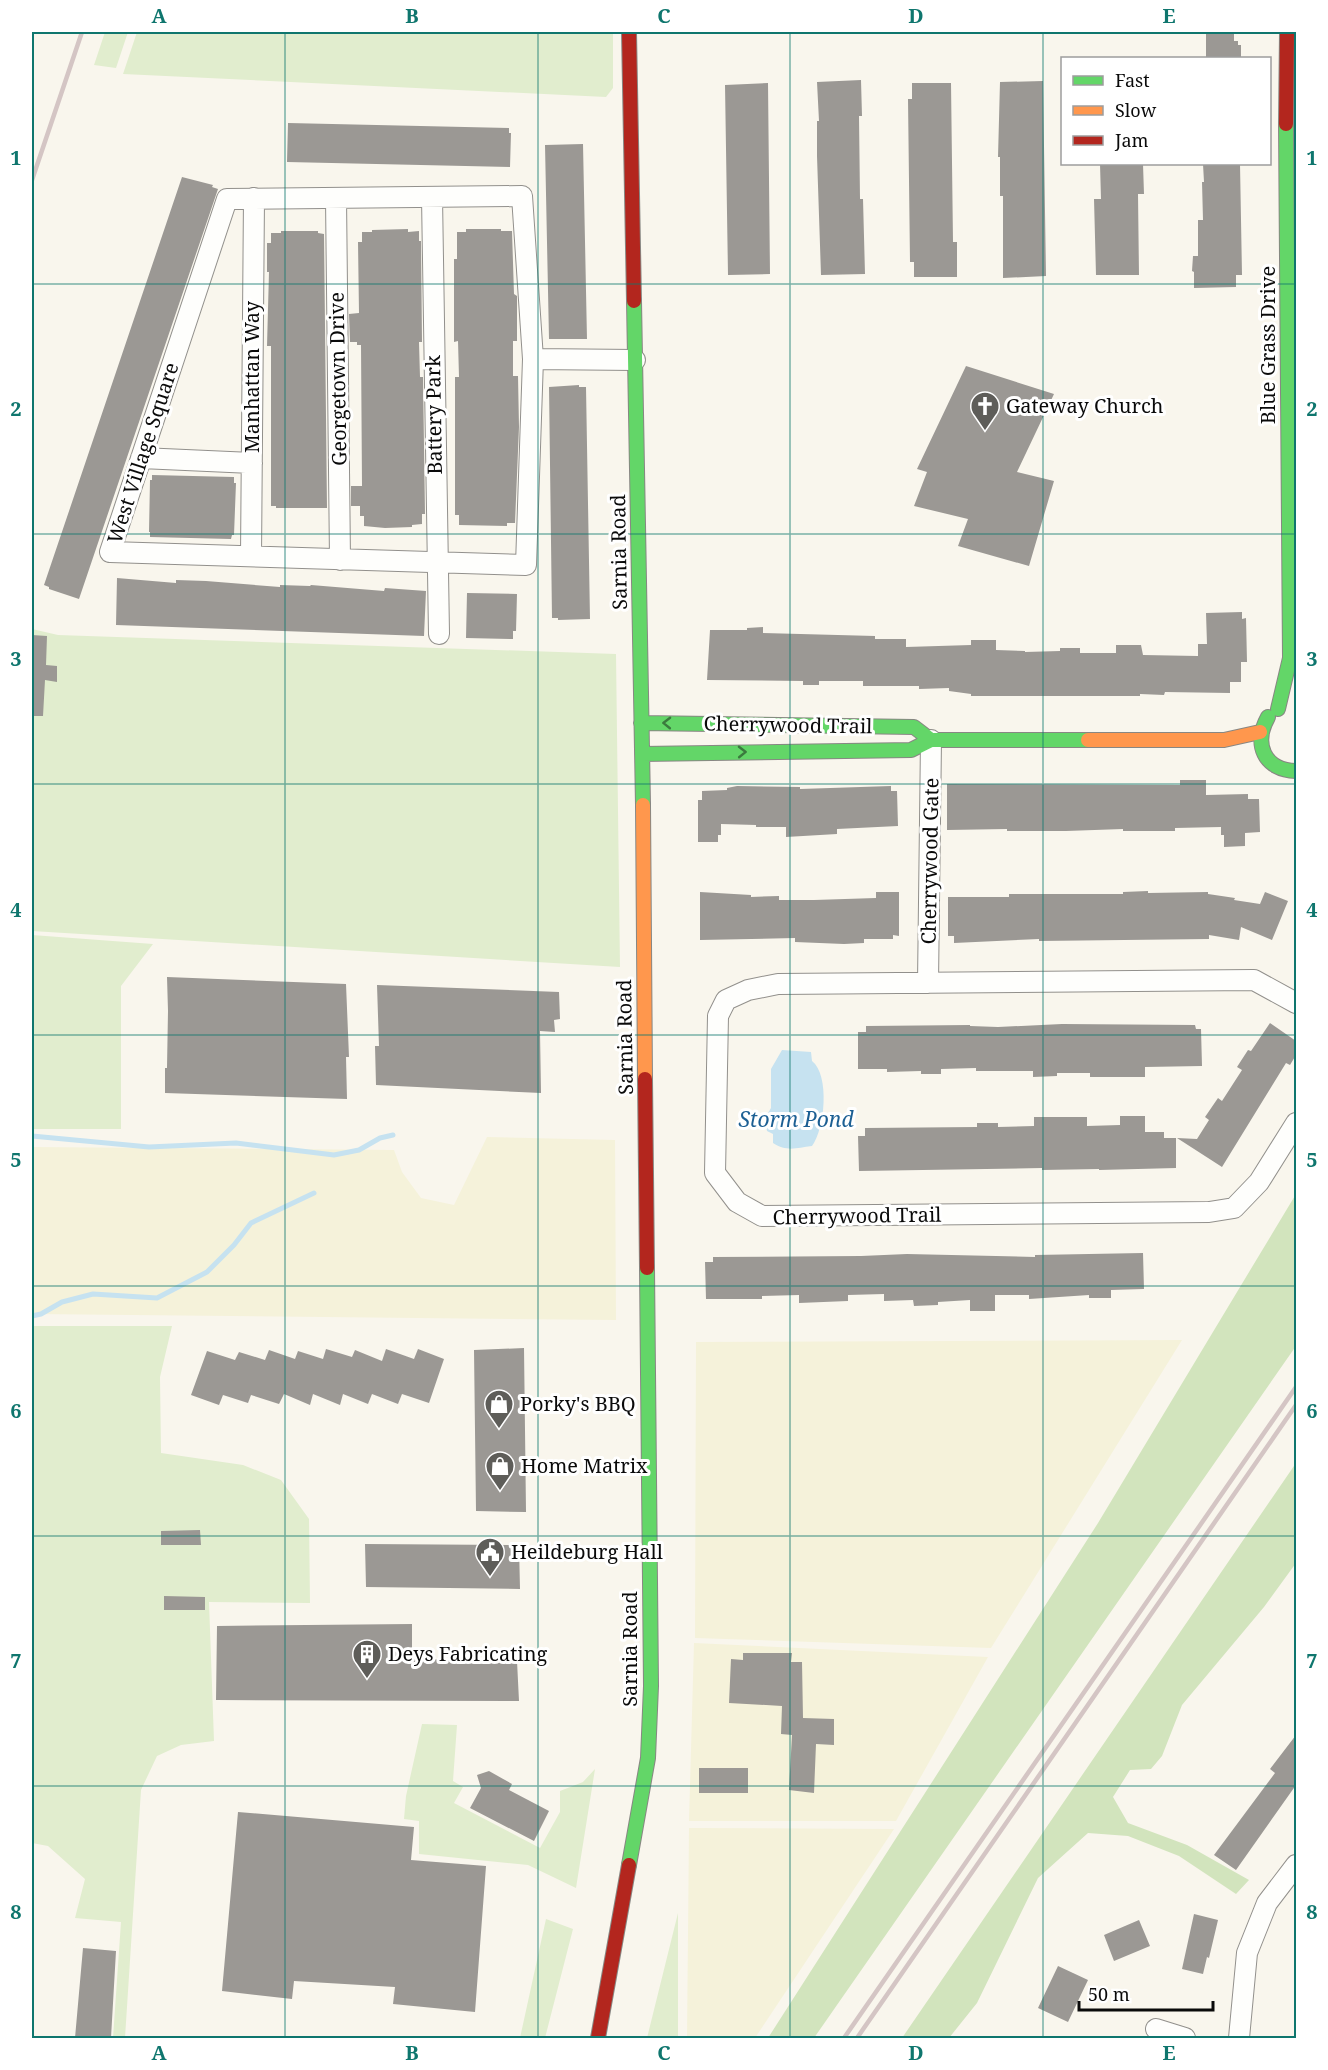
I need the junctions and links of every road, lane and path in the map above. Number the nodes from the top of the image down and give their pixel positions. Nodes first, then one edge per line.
1 (629, 32) edge
2 (1287, 32) edge
3 (1291, 172) edge
4 (432, 197) junction
5 (254, 198) junction
6 (336, 198) junction
7 (532, 360) junction
8 (635, 360) junction
9 (141, 458) junction
10 (252, 463) junction
11 (251, 556) junction
12 (340, 560) junction
13 (436, 562) junction
14 (439, 634) dead end
15 (1290, 658) junction
16 (1296, 678) edge
17 (1292, 706) dead end
18 (1278, 709) junction
19 (641, 723) junction
20 (1260, 732) junction
21 (931, 740) junction
22 (1224, 740) junction
23 (1263, 753) junction
24 (642, 754) junction
25 (1296, 771) edge
26 (928, 983) junction
27 (1296, 1003) edge
28 (1296, 1123) edge
29 (1296, 1865) edge
30 (1156, 2029) dead end
31 (598, 2038) edge
32 (1185, 2038) edge
33 (1239, 2038) edge

1 - 8 main road, Sarnia Road
2 - 3 main road, Blue Grass Drive
3 - 15 main road, Blue Grass Drive
4 - 6 street, West Village Square
4 - 7 street, West Village Square
4 - 13 street, Battery Park
5 - 6 street, West Village Square
5 - 9 street, West Village Square
5 - 10 street, Manhattan Way
6 - 12 street, Georgetown Drive
7 - 8 street
7 - 13 street, West Village Square
8 - 19 main road, Sarnia Road
9 - 10 street
9 - 11 street, West Village Square
10 - 11 street, Manhattan Way
11 - 12 street, West Village Square
12 - 13 street, West Village Square
13 - 14 street, Battery Park
15 - 16 main road, Blue Grass Drive
15 - 18 main road, Blue Grass Drive
17 - 18 main road
18 - 20 main road
21 -> 19 main road, Cherrywood Trail
19 - 24 main road, Sarnia Road
20 - 22 main road, Cherrywood Trail
20 - 23 main road
21 - 22 main road, Cherrywood Trail
24 -> 21 main road, Cherrywood Trail
21 - 26 street, Cherrywood Gate
22 - 23 main road, Cherrywood Trail
23 - 25 main road, Cherrywood Trail
24 - 31 main road, Sarnia Road
26 - 27 street, Cherrywood Trail
26 - 28 street, Cherrywood Trail
29 - 33 street
30 - 32 street

